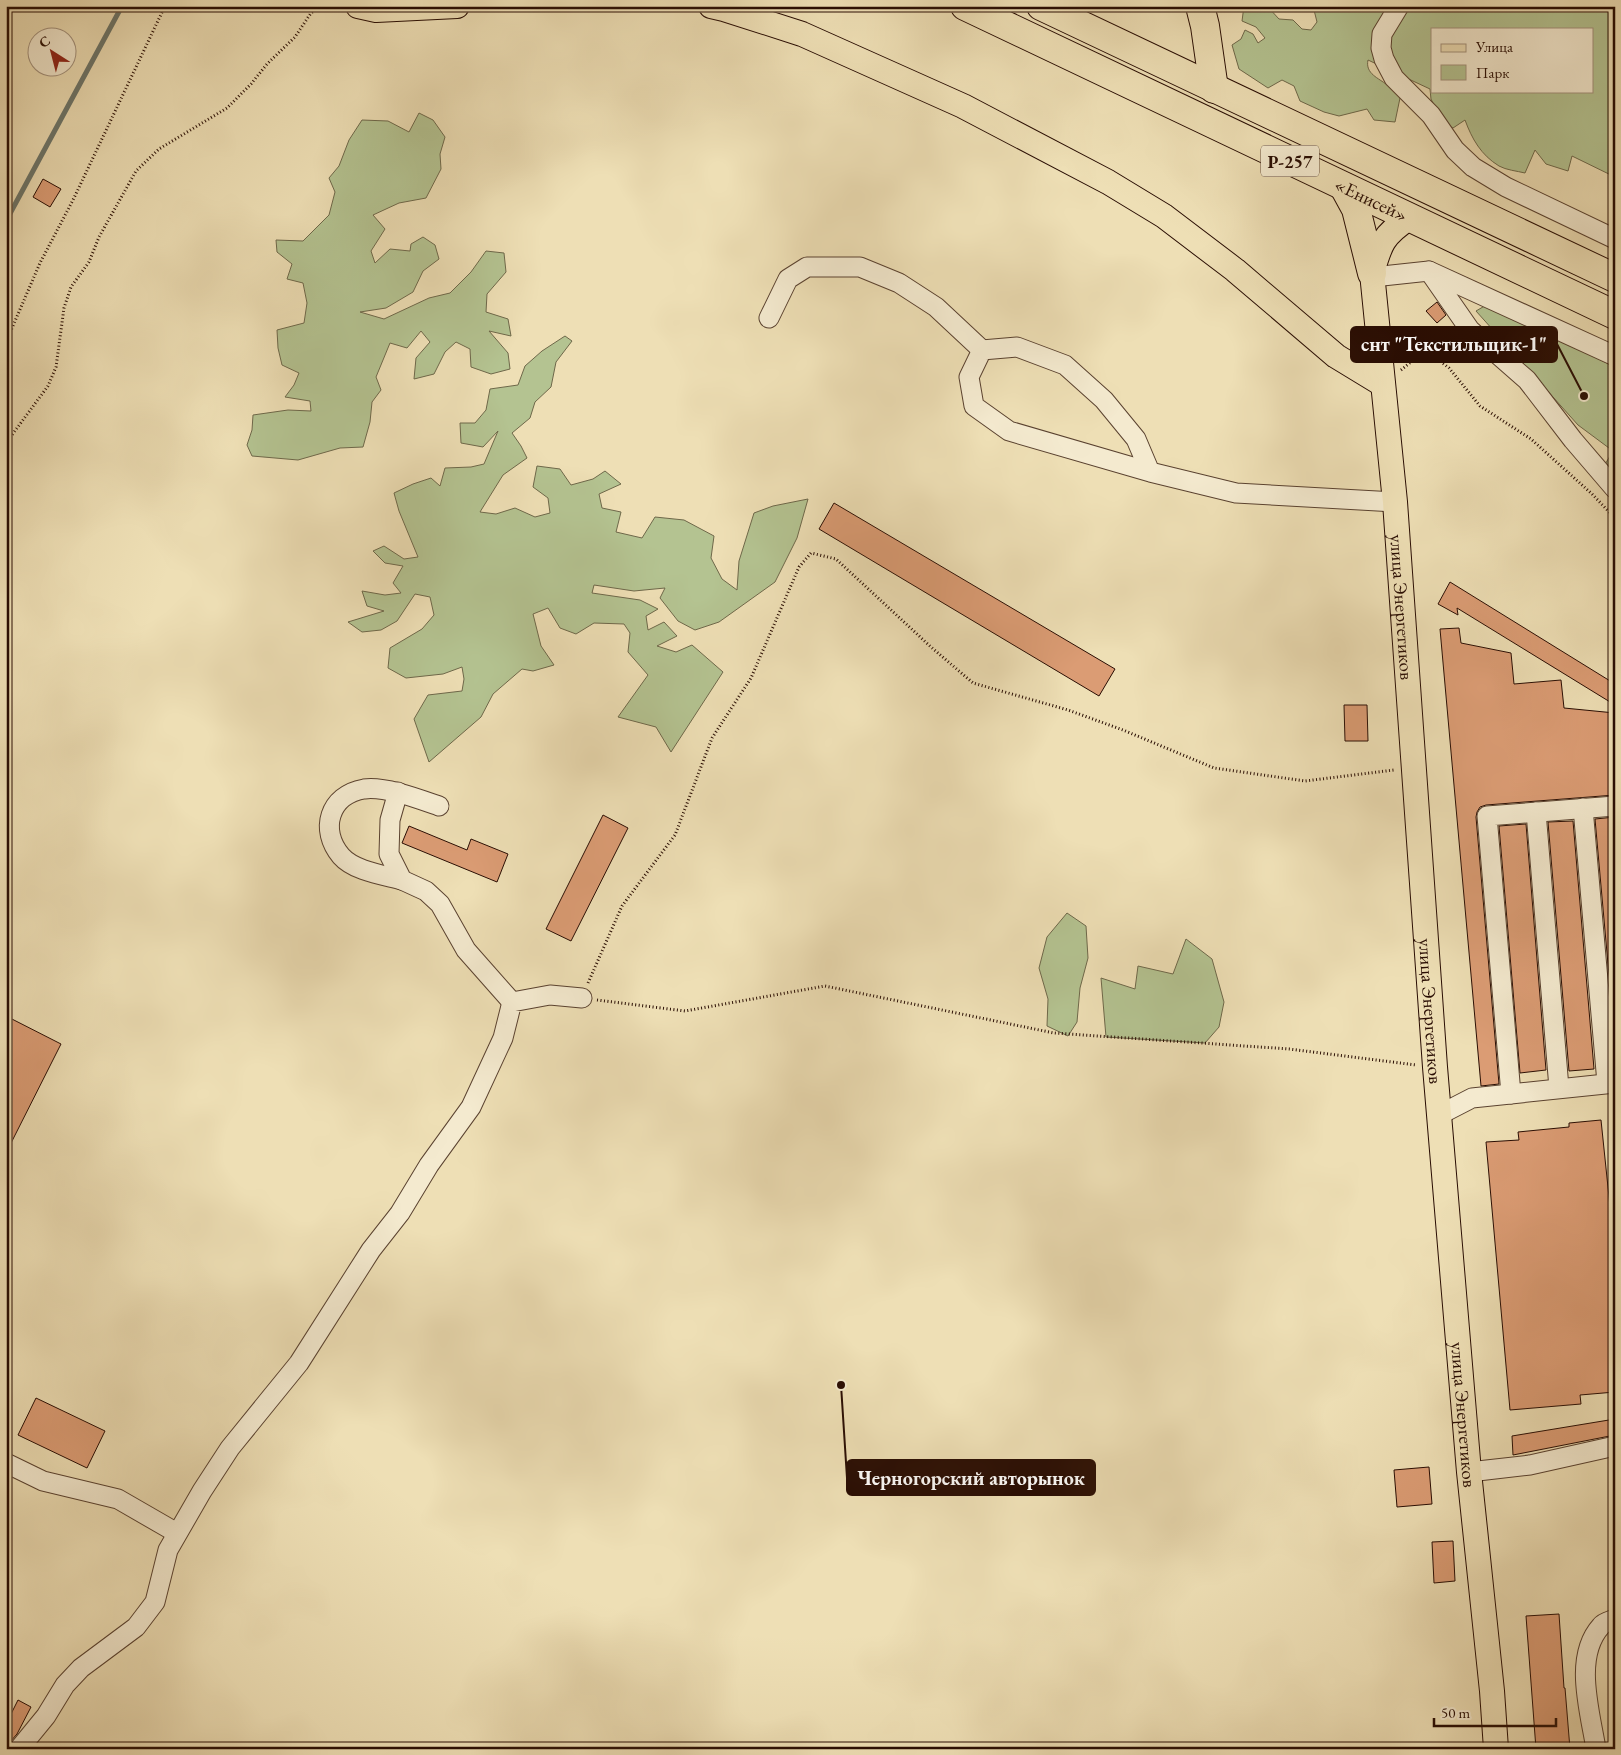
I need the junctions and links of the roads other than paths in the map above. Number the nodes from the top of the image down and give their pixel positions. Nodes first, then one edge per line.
1 (358, 6) edge
2 (457, 6) edge
3 (711, 6) edge
4 (965, 6) edge
5 (1041, 6) edge
6 (1200, 6) edge
7 (1399, 6) edge
8 (1214, 89) junction
9 (1344, 187) junction
10 (1409, 218) junction
11 (1615, 239) edge
12 (1429, 271) junction
13 (1373, 275) junction
14 (1615, 278) edge
15 (1615, 315) edge
16 (769, 318) dead end
17 (982, 350) junction
18 (1615, 356) edge
19 (1382, 384) junction
20 (1150, 472) junction
21 (1615, 489) edge
22 (1395, 502) junction
23 (398, 792) junction
24 (439, 806) dead end
25 (1615, 806) edge
26 (1583, 808) junction
27 (1536, 812) junction
28 (402, 880) junction
29 (582, 998) road end
30 (512, 1002) junction
31 (1611, 1083) edge
32 (1559, 1088) junction
33 (1511, 1094) junction
34 (1439, 1115) junction
35 (1615, 1446) edge
36 (6, 1463) edge
37 (1469, 1472) junction
38 (177, 1533) junction
39 (1615, 1619) edge
40 (19, 1749) edge
41 (1496, 1749) edge
42 (1596, 1749) edge

1 - 2 main road
3 - 19 main road
4 - 9 highway, «Енисей» / Р-257
5 - 8 highway, «Енисей» / Р-257
6 - 8 highway
7 - 11 lane
8 - 14 highway, «Енисей» / Р-257
9 - 10 highway, «Енисей» / Р-257
9 - 13 highway
10 - 13 main road
10 - 15 highway, «Енисей» / Р-257
12 - 13 lane
12 - 18 lane
12 - 21 lane
13 - 19 main road, улица Энергетиков
16 - 17 lane
17 - 20 lane
17 - 20 lane
19 - 22 main road, улица Энергетиков
20 - 22 lane
22 - 34 main road, улица Энергетиков
23 - 24 lane
23 - 28 lane
23 - 28 lane
25 - 26 lane
26 - 27 lane
26 - 31 lane
27 - 32 lane
27 - 33 lane
28 - 30 lane
29 - 30 lane
30 - 38 lane
31 - 32 lane
32 - 33 lane
33 - 34 lane
34 - 37 main road, улица Энергетиков
35 - 37 lane
36 - 38 lane
37 - 41 main road, улица Энергетиков
38 - 40 lane
39 - 42 lane

